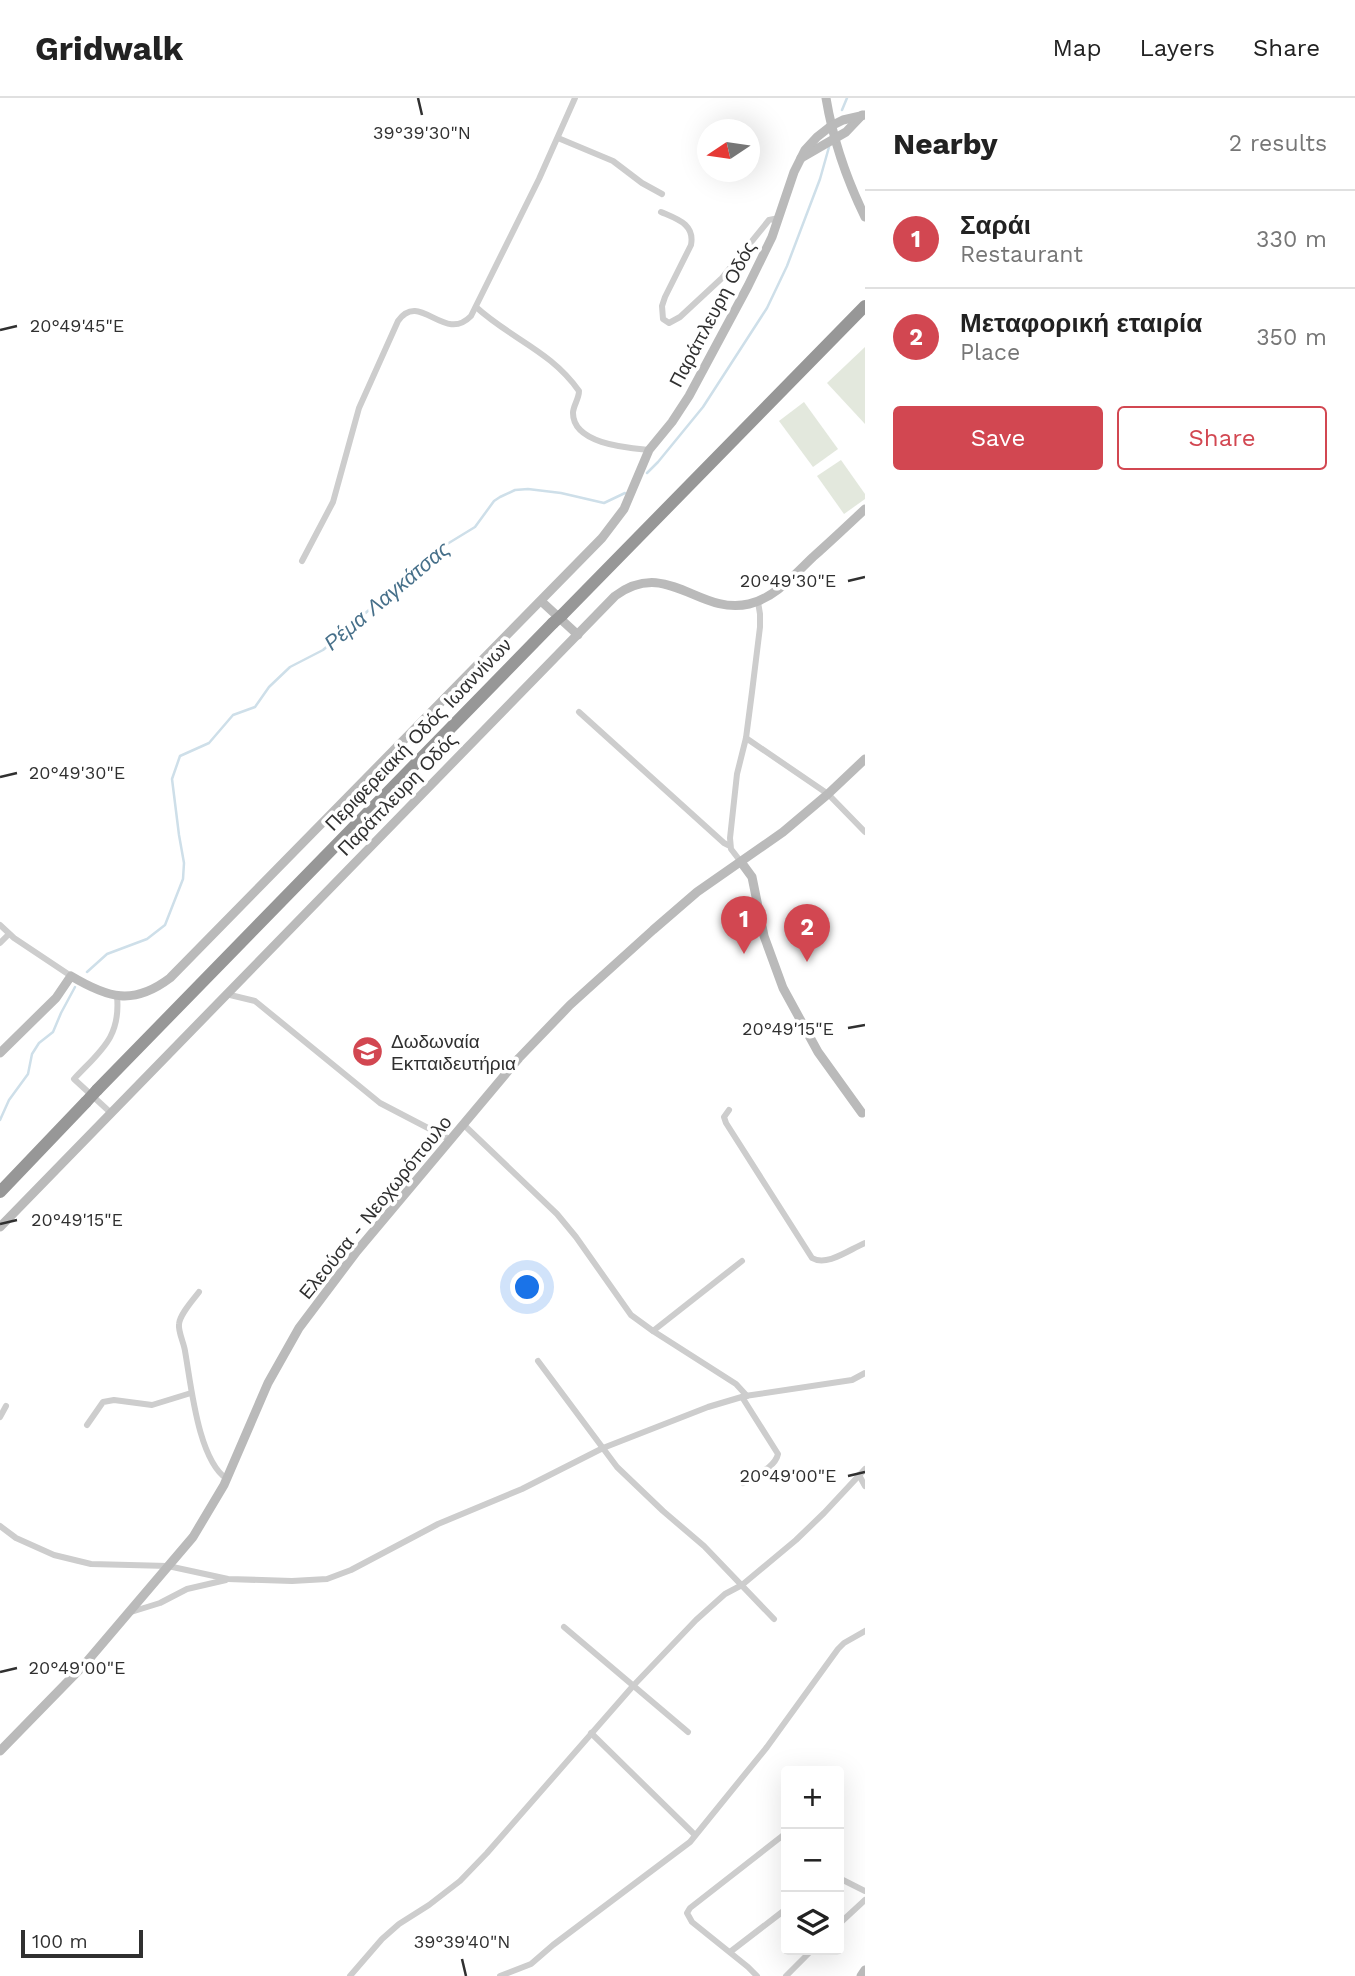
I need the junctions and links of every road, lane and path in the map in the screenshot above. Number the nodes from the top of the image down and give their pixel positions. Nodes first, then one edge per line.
1 (575, 98) edge
2 (826, 98) edge
3 (863, 115) edge
4 (831, 126) junction
5 (558, 138) junction
6 (834, 139) junction
7 (800, 159) junction
8 (662, 194) dead end
9 (662, 212) dead end
10 (865, 216) edge
11 (779, 218) junction
12 (865, 306) edge
13 (476, 307) junction
14 (649, 450) junction
15 (865, 509) edge
16 (302, 561) dead end
17 (541, 601) junction
18 (758, 602) junction
19 (578, 635) junction
20 (579, 712) dead end
21 (746, 738) junction
22 (865, 759) edge
23 (828, 794) junction
24 (865, 832) edge
25 (730, 846) junction
26 (741, 862) junction
27 (0, 925) edge
28 (9, 934) junction
29 (0, 943) edge
30 (71, 976) junction
31 (226, 995) junction
32 (117, 996) junction
33 (0, 1053) edge
34 (729, 1110) dead end
35 (111, 1113) junction
36 (864, 1116) edge
37 (464, 1125) junction
38 (451, 1140) junction
39 (0, 1192) edge
40 (0, 1227) edge
41 (865, 1243) edge
42 (742, 1261) dead end
43 (199, 1292) dead end
44 (653, 1331) junction
45 (538, 1361) dead end
46 (865, 1373) edge
47 (191, 1392) junction
48 (744, 1396) junction
49 (6, 1406) dead end
50 (0, 1417) edge
51 (87, 1425) dead end
52 (603, 1448) junction
53 (865, 1469) edge
54 (859, 1475) junction
55 (227, 1479) junction
56 (743, 1483) dead end
57 (865, 1486) edge
58 (0, 1526) edge
59 (169, 1566) junction
60 (228, 1579) junction
61 (742, 1585) junction
62 (129, 1613) junction
63 (774, 1619) dead end
64 (564, 1627) dead end
65 (865, 1631) edge
66 (633, 1686) junction
67 (688, 1732) dead end
68 (591, 1733) junction
69 (0, 1751) edge
70 (695, 1835) junction
71 (781, 1837) edge
72 (844, 1880) edge
73 (865, 1891) edge
74 (865, 1900) edge
75 (781, 1913) edge
76 (844, 1919) edge
77 (730, 1952) junction
78 (806, 1955) edge
79 (865, 1970) edge
80 (350, 1976) edge
81 (500, 1976) edge
82 (757, 1976) edge
83 (786, 1976) edge
84 (862, 1976) edge

1 - 5 street
2 - 4 street
3 - 4 street, Παράπλευρη Οδός
3 - 6 street, Παράπλευρη Οδός
4 - 6 street
4 - 7 street, Παράπλευρη Οδός
5 - 8 street
5 - 13 street
6 - 7 street, Παράπλευρη Οδός
6 - 10 street
7 - 11 street, Παράπλευρη Οδός
9 - 11 street
11 - 14 street, Παράπλευρη Οδός
12 - 39 highway, Περιφερειακή Οδός Ιωαννίνων, bridge
13 - 14 street
13 - 16 street
14 - 17 street, Παράπλευρη Οδός
15 - 18 street
17 - 19 street
17 - 32 street, Παράπλευρη Οδός
18 - 19 street, Παράπλευρη Οδός
18 - 21 street
19 - 31 street, Παράπλευρη Οδός
20 - 25 street
21 - 23 street
21 - 25 street
22 - 23 street, Ελεούσα - Νεοχωρόπουλο
23 - 24 street
23 - 26 street, Ελεούσα - Νεοχωρόπουλο
25 - 26 street
26 - 36 street
26 - 37 street, Ελεούσα - Νεοχωρόπουλο
27 - 28 street
28 - 29 street
28 - 30 street
30 - 32 street
30 - 33 street
31 - 35 street, Παράπλευρη Οδός
31 - 38 street
32 - 35 street
34 - 41 street
35 - 40 street, Παράπλευρη Οδός
37 - 38 street, Ελεούσα - Νεοχωρόπουλο
37 - 44 street
38 - 55 street, Ελεούσα - Νεοχωρόπουλο
42 - 44 street
43 - 47 street
44 - 48 street
45 - 52 street
46 - 48 street
47 - 51 street
47 - 55 street
48 - 52 street
48 - 56 street
49 - 50 street
52 - 60 street
52 - 61 street
53 - 54 street
54 - 57 street
54 - 61 street
55 - 59 street, Ελεούσα - Νεοχωρόπουλο
58 - 59 street
59 - 60 street
59 - 62 street, Ελεούσα - Νεοχωρόπουλο
60 - 62 street
61 - 63 street
61 - 66 street
62 - 69 street, Ελεούσα - Νεοχωρόπουλο
64 - 66 street
65 - 70 street
66 - 67 street
66 - 68 street
68 - 70 street
68 - 80 street
70 - 81 street
71 - 77 street
72 - 73 street
74 - 76 street
75 - 77 street
77 - 82 street
78 - 83 street
79 - 84 street

